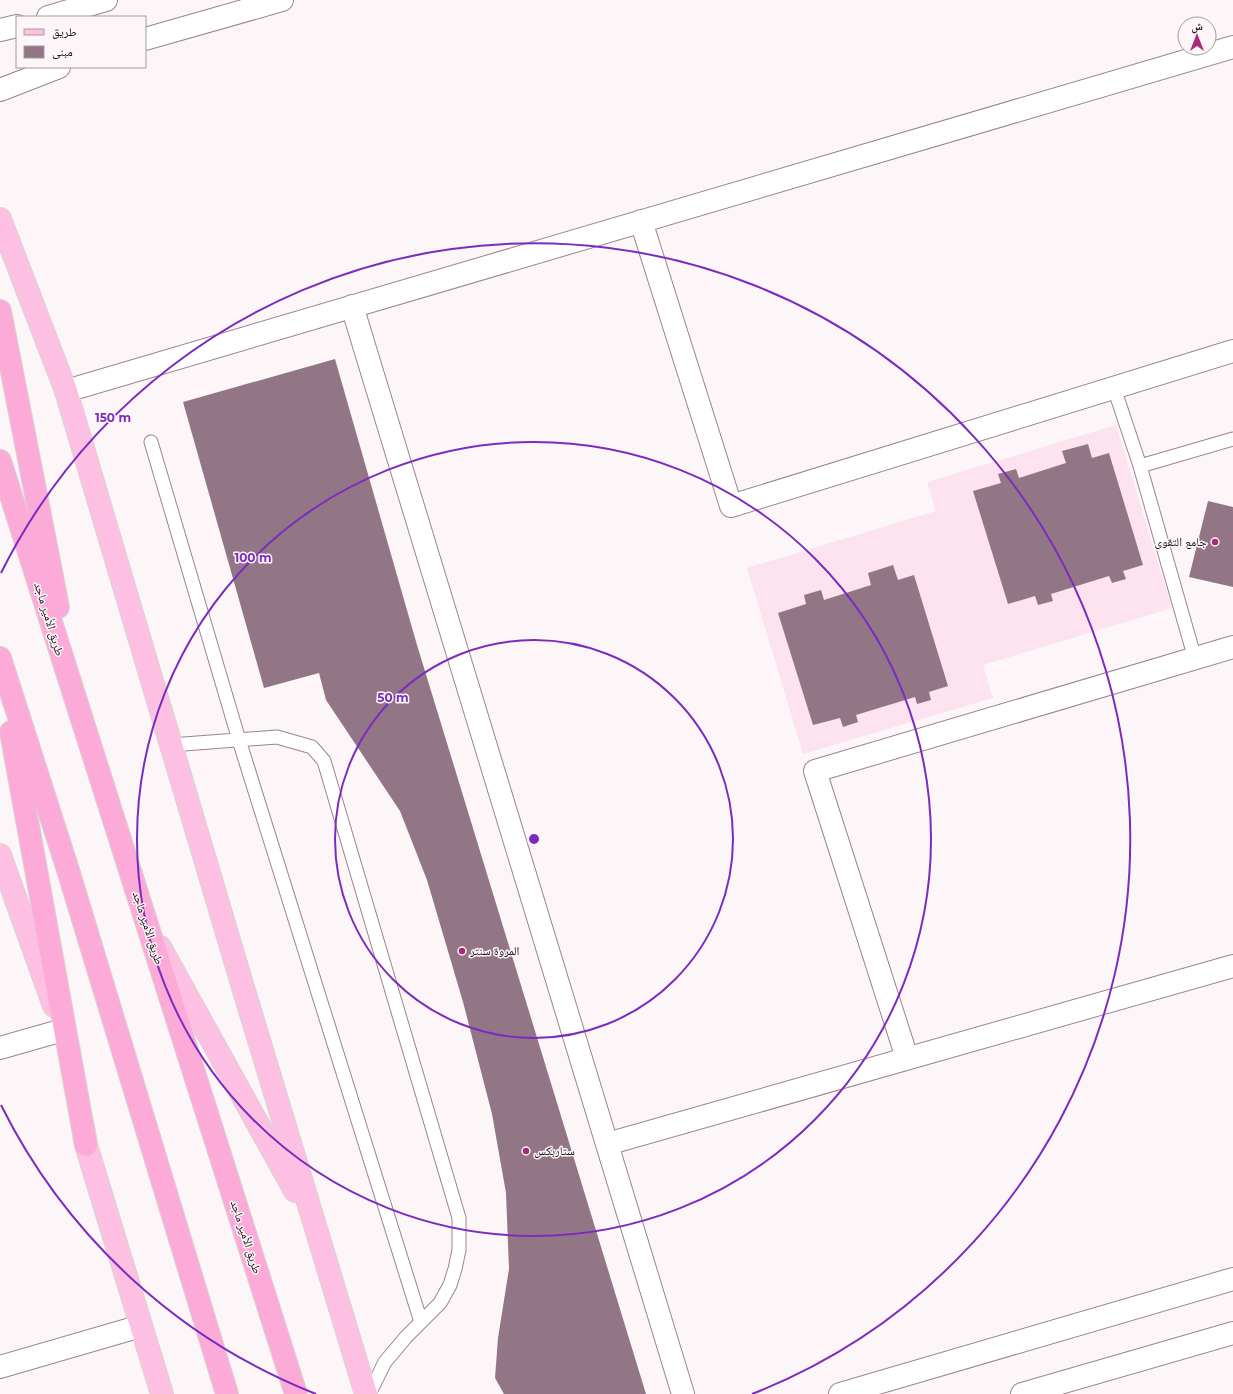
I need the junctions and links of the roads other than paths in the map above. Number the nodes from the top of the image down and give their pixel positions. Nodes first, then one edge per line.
1 (282, 0) edge
2 (99, 5) edge
3 (60, 12) edge
4 (16, 26) edge
5 (0, 30) edge
6 (146, 39) edge
7 (1233, 47) edge
8 (56, 68) edge
9 (0, 90) edge
10 (0, 219) edge
11 (641, 221) junction
12 (352, 306) junction
13 (0, 311) edge
14 (1233, 351) edge
15 (1114, 388) junction
16 (66, 391) junction
17 (1233, 438) edge
18 (151, 442) dead end
19 (0, 461) edge
20 (1140, 466) junction
21 (1233, 648) edge
22 (0, 658) edge
23 (1195, 659) junction
24 (0, 668) edge
25 (79, 714) junction
26 (239, 740) junction
27 (171, 745) junction
28 (0, 854) edge
29 (146, 921) junction
30 (1233, 966) edge
31 (63, 1030) junction
32 (0, 1048) edge
33 (907, 1058) junction
34 (607, 1144) junction
35 (86, 1145) junction
36 (316, 1229) junction
37 (1233, 1279) edge
38 (421, 1322) junction
39 (141, 1326) junction
40 (1233, 1332) edge
41 (0, 1367) edge
42 (162, 1394) edge
43 (227, 1394) edge
44 (296, 1394) edge
45 (367, 1394) edge
46 (683, 1394) edge
47 (840, 1394) edge
48 (1022, 1394) edge

1 - 6 street
2 - 3 street
4 - 5 street
7 - 11 street
8 - 9 street
10 - 16 main road
11 - 12 street
11 - 15 street
12 - 16 street
12 - 34 street
13 - 25 highway
14 - 15 street
15 - 20 lane
16 - 27 main road
17 - 20 lane
18 - 26 lane
19 - 25 highway, طريق الأمير ماجد
20 - 23 lane
21 - 23 street
22 - 43 highway
23 - 33 street
24 - 35 highway
25 - 29 highway, طريق الأمير ماجد
26 - 27 lane
26 - 38 lane
26 - 38 lane
27 - 36 main road
28 - 31 main road
29 - 36 main road
29 - 44 highway, طريق الأمير ماجد
30 - 33 street
31 - 32 street
31 - 35 main road
33 - 34 street
34 - 46 street
35 - 39 main road
36 - 45 main road
37 - 47 street
38 - 45 lane
39 - 41 street
39 - 42 main road
40 - 48 street

